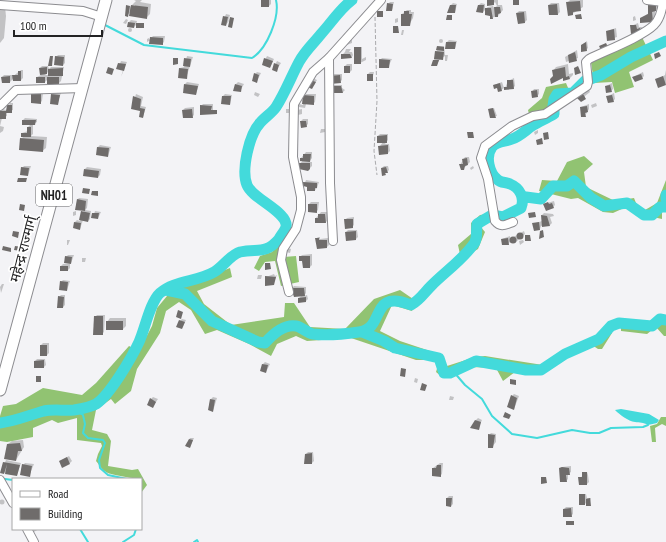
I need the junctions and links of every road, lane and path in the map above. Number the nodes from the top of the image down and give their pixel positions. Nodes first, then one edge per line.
1 (106, 0) edge
2 (647, 0) edge
3 (664, 1) edge
4 (378, 3) edge
5 (0, 5) edge
6 (102, 17) junction
7 (329, 58) junction
8 (82, 88) junction
9 (0, 106) edge
10 (377, 175) dead end
11 (513, 222) dead end
12 (333, 241) dead end
13 (290, 292) dead end
14 (0, 390) edge
15 (0, 480) edge
16 (12, 501) edge
17 (28, 530) edge
18 (34, 542) edge

1 - 6 highway, महेन्द्र राज्मार्ग् / NH01
2 - 3 street
3 - 11 street
4 - 7 street
4 - 10 path
5 - 6 street
6 - 8 highway, महेन्द्र राज्मार्ग् / NH01
7 - 12 street
7 - 13 street
8 - 9 street
8 - 14 highway, महेन्द्र राज्मार्ग् / NH01
15 - 16 street
17 - 18 street

